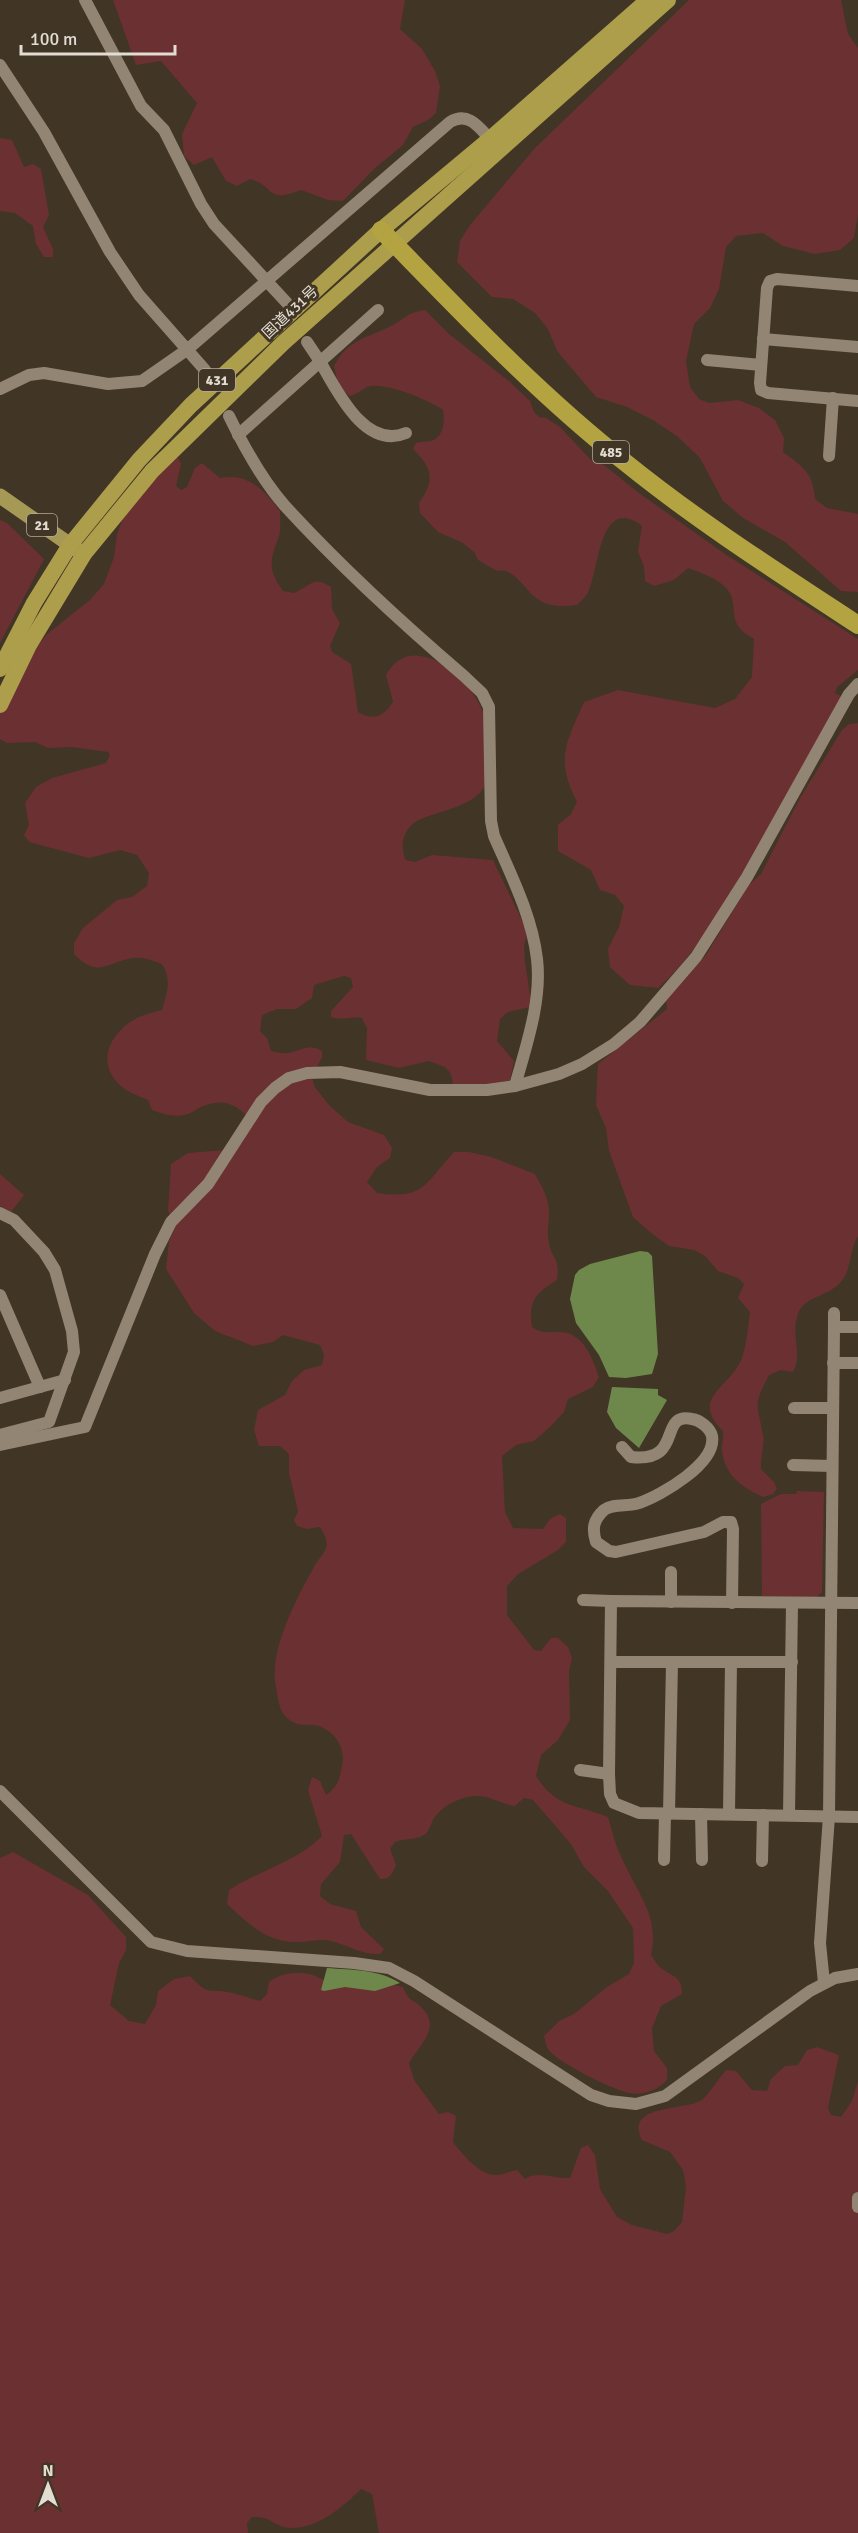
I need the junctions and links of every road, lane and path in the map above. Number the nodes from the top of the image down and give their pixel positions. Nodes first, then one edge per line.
1 (85, 0) edge
2 (648, 0) edge
3 (668, 0) edge
4 (0, 65) edge
5 (490, 139) junction
6 (388, 237) junction
7 (267, 279) junction
8 (858, 286) edge
9 (287, 303) dead end
10 (378, 310) dead end
11 (763, 339) junction
12 (308, 342) dead end
13 (858, 347) edge
14 (188, 349) junction
15 (707, 360) dead end
16 (761, 365) junction
17 (205, 370) dead end
18 (0, 389) edge
19 (833, 398) junction
20 (858, 401) edge
21 (229, 416) dead end
22 (406, 433) dead end
23 (238, 435) junction
24 (829, 456) dead end
25 (0, 496) edge
26 (77, 549) junction
27 (858, 625) edge
28 (0, 669) edge
29 (858, 684) edge
30 (0, 705) edge
31 (514, 1086) junction
32 (0, 1213) edge
33 (0, 1295) edge
34 (834, 1313) dead end
35 (834, 1327) junction
36 (858, 1327) edge
37 (833, 1363) junction
38 (858, 1363) edge
39 (65, 1380) junction
40 (40, 1387) junction
41 (0, 1398) edge
42 (794, 1408) dead end
43 (832, 1408) junction
44 (0, 1435) edge
45 (0, 1445) edge
46 (622, 1447) dead end
47 (793, 1465) dead end
48 (832, 1466) junction
49 (671, 1572) dead end
50 (583, 1600) dead end
51 (611, 1601) junction
52 (671, 1602) junction
53 (732, 1603) junction
54 (831, 1603) junction
55 (858, 1603) edge
56 (792, 1604) junction
57 (611, 1662) junction
58 (792, 1662) junction
59 (672, 1663) junction
60 (731, 1663) junction
61 (580, 1770) dead end
62 (609, 1774) junction
63 (0, 1791) edge
64 (667, 1814) junction
65 (701, 1814) junction
66 (729, 1814) junction
67 (763, 1815) junction
68 (789, 1815) junction
69 (829, 1816) junction
70 (858, 1817) edge
71 (664, 1860) dead end
72 (702, 1860) dead end
73 (762, 1861) dead end
74 (858, 1974) edge
75 (824, 1983) junction
76 (858, 2198) edge
77 (858, 2207) edge

1 - 7 street
2 - 5 highway, 国道431号 / 431
3 - 6 highway, 国道431号 / 431
4 - 14 street
5 - 6 highway, 国道431号 / 431
5 - 7 street
6 - 26 highway, 国道431号 / 431
6 - 27 highway, 485
7 - 9 street
7 - 14 street
8 - 11 street
10 - 23 street
11 - 13 street
11 - 16 street
12 - 22 street
14 - 17 street
14 - 18 street
15 - 16 street
16 - 19 street
19 - 20 street
19 - 24 street
21 - 23 street
23 - 31 street
25 - 26 main road, 21
26 - 28 highway, 国道431号 / 431
26 - 30 highway, 国道431号 / 431
29 - 31 street
31 - 45 street
32 - 39 street
33 - 40 street
34 - 35 street
35 - 36 street
35 - 37 street
37 - 38 street
37 - 43 street
39 - 40 street
39 - 44 street
40 - 41 street
42 - 43 street
43 - 48 street
46 - 53 street
47 - 48 street
48 - 54 street
49 - 52 street
50 - 51 street
51 - 52 street
51 - 57 street
52 - 53 street
53 - 56 street
54 - 55 street
54 - 56 street
54 - 69 street
56 - 58 street
57 - 59 street
57 - 62 street
58 - 60 street
58 - 68 street
59 - 60 street
59 - 64 street
60 - 66 street
61 - 62 street
62 - 64 street
63 - 75 street
64 - 65 street
64 - 71 street
65 - 66 street
65 - 72 street
66 - 67 street
67 - 68 street
67 - 73 street
68 - 69 street
69 - 70 street
69 - 75 street
74 - 75 street
76 - 77 street

